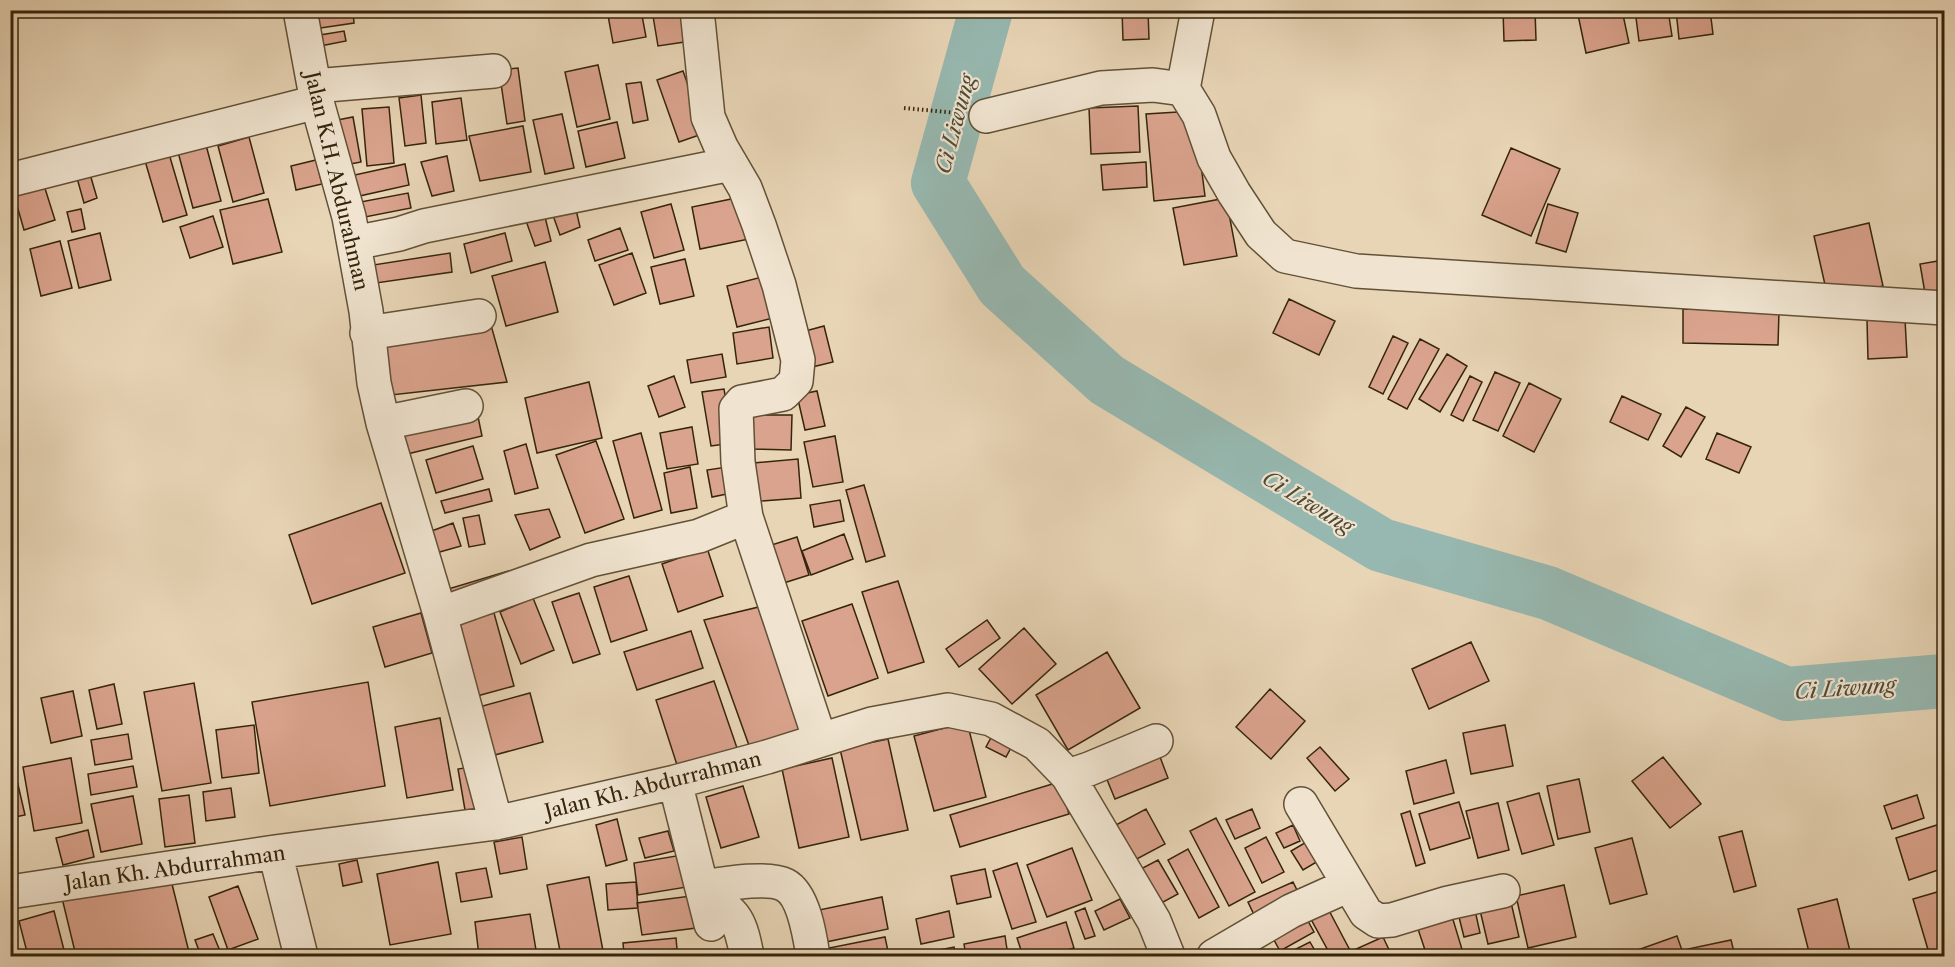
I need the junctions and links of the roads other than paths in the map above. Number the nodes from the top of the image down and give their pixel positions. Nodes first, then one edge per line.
1 (300, 10) edge
2 (697, 10) edge
3 (1198, 10) edge
4 (494, 71) dead end
5 (1183, 89) junction
6 (315, 94) junction
7 (986, 116) road end
8 (726, 156) junction
9 (10, 180) edge
10 (354, 243) junction
11 (1944, 308) edge
12 (479, 316) dead end
13 (367, 333) junction
14 (466, 406) dead end
15 (383, 423) junction
16 (746, 517) junction
17 (440, 614) junction
18 (820, 740) junction
19 (1156, 741) dead end
20 (1068, 776) junction
21 (675, 782) junction
22 (1301, 804) dead end
23 (496, 823) junction
24 (275, 852) junction
25 (1349, 885) junction
26 (1503, 891) dead end
27 (10, 892) edge
28 (707, 904) junction
29 (301, 957) edge
30 (747, 957) edge
31 (813, 957) edge
32 (1168, 957) edge
33 (1214, 957) edge

1 - 6 street, Jalan K.H. Abdurahman
2 - 8 street
3 - 5 street
4 - 6 street
5 - 7 street
5 - 11 street
6 - 9 street
6 - 10 street, Jalan K.H. Abdurahman
8 - 10 street
8 - 16 street
10 - 13 street, Jalan K.H. Abdurahman
12 - 13 street
13 - 15 street, Jalan K.H. Abdurahman
14 - 15 street
15 - 17 street, Jalan K.H. Abdurahman
16 - 17 street
16 - 18 street
17 - 23 street, Jalan K.H. Abdurahman
18 - 20 street, Jalan Kh. Abdurrahman
18 - 21 street, Jalan Kh. Abdurrahman
19 - 20 street
20 - 32 street, Jalan Kh. Abdurrahman
21 - 23 street, Jalan Kh. Abdurrahman
21 - 28 street
22 - 25 street
23 - 24 street, Jalan Kh. Abdurrahman
24 - 27 street, Jalan Kh. Abdurrahman
24 - 29 street
25 - 26 street
25 - 33 street
28 - 30 street
28 - 31 street

